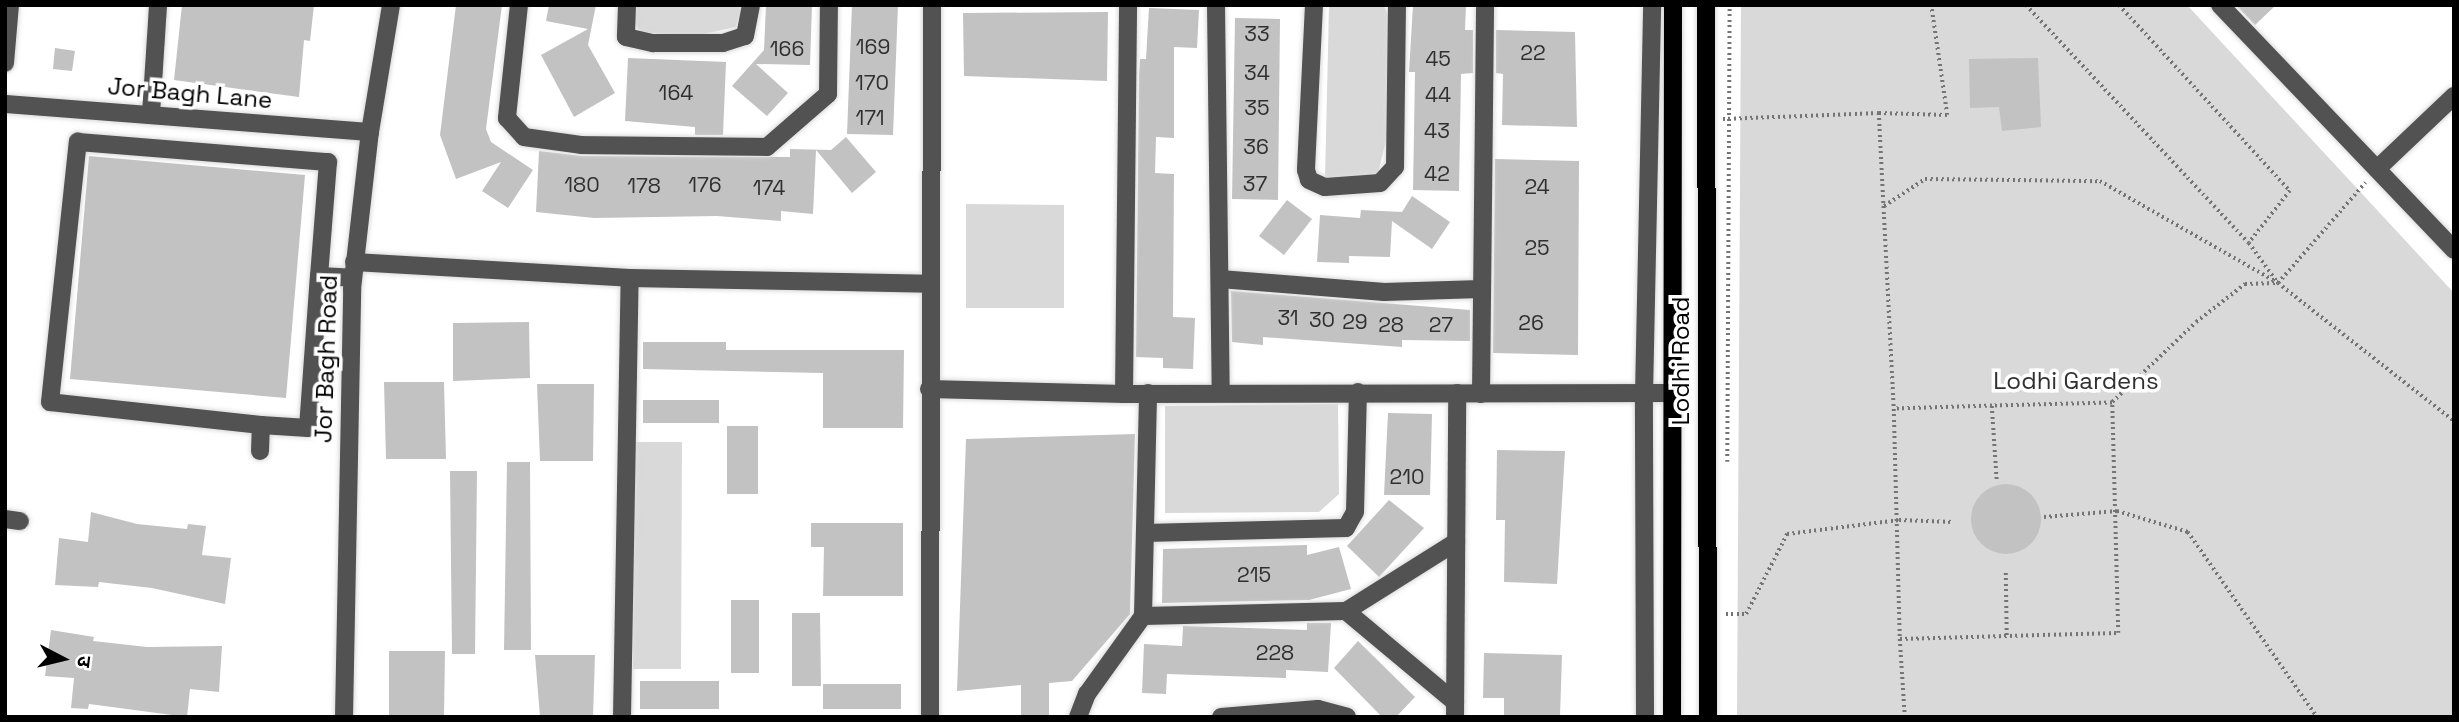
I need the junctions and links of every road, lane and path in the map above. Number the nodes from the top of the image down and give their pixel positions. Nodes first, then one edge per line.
1 (10, 5) edge
2 (158, 5) edge
3 (391, 5) edge
4 (519, 5) edge
5 (627, 5) edge
6 (751, 5) edge
7 (829, 5) edge
8 (932, 5) edge
9 (1128, 5) edge
10 (1216, 5) edge
11 (1314, 5) edge
12 (1397, 5) edge
13 (1485, 5) edge
14 (1652, 5) edge
15 (1672, 5) edge
16 (1706, 5) edge
17 (1730, 5) edge
18 (1931, 5) edge
19 (2026, 5) edge
20 (2119, 5) edge
21 (2220, 5) edge
22 (5, 63) edge
23 (2454, 96) edge
24 (5, 104) edge
25 (1879, 113) junction
26 (151, 114) junction
27 (1741, 118) dead end
28 (370, 132) junction
29 (2377, 169) junction
30 (1884, 206) junction
31 (2249, 243) junction
32 (2454, 250) edge
33 (354, 270) junction
34 (319, 276) junction
35 (630, 278) junction
36 (1220, 279) junction
37 (2278, 283) junction
38 (929, 284) junction
39 (1481, 289) junction
40 (929, 389) junction
41 (1221, 391) junction
42 (1358, 392) junction
43 (1148, 393) junction
44 (1457, 393) junction
45 (1670, 393) junction
46 (1124, 394) junction
47 (1481, 394) junction
48 (1644, 395) junction
49 (2112, 402) junction
50 (1992, 406) junction
51 (1894, 409) junction
52 (2454, 421) edge
53 (261, 425) junction
54 (260, 451) dead end
55 (1727, 474) dead end
56 (1997, 482) dead end
57 (2115, 512) junction
58 (2044, 517) dead end
59 (1897, 520) junction
60 (1953, 522) dead end
61 (1145, 533) junction
62 (1456, 542) junction
63 (2006, 573) dead end
64 (1726, 602) dead end
65 (1346, 611) junction
66 (1726, 614) junction
67 (1143, 615) junction
68 (1726, 627) dead end
69 (2007, 636) junction
70 (1900, 639) junction
71 (1455, 710) edge
72 (344, 717) edge
73 (622, 717) edge
74 (930, 717) edge
75 (1078, 717) edge
76 (1221, 717) edge
77 (1347, 717) edge
78 (1645, 717) edge
79 (1672, 717) edge
80 (1708, 717) edge
81 (1905, 717) edge
82 (2317, 717) edge

1 - 22 street
2 - 26 street
3 - 28 street, Jor Bagh Road
4 - 7 street
5 - 6 street
8 - 38 street
9 - 46 street
10 - 36 street
11 - 12 street
13 - 39 street
14 - 48 street
15 - 45 main road, Lodhi Road
16 - 80 main road, Lodhi Road
17 - 55 path
18 - 25 path
19 - 31 path
20 - 31 path
21 - 29 street
23 - 29 street
24 - 26 street, Jor Bagh Lane
25 - 27 path
25 - 30 path
26 - 28 street, Jor Bagh Lane
28 - 33 street, Jor Bagh Road
29 - 32 street
29 - 37 path
30 - 37 path
30 - 51 path
31 - 37 path
33 - 34 street
33 - 35 street
33 - 72 street, Jor Bagh Road
34 - 53 street
34 - 53 street
35 - 38 street
35 - 73 street
36 - 39 street
36 - 41 street
37 - 49 path
37 - 52 path
38 - 40 street
39 - 47 street
40 - 46 street
40 - 74 street
41 - 42 street
41 - 43 street
42 - 44 street
42 - 61 street
43 - 46 street
43 - 61 street
44 - 47 street
44 - 62 street
45 - 48 street
45 - 79 main road, Lodhi Road
47 - 48 street
48 - 78 street
49 - 50 path
49 - 57 path
50 - 51 path
50 - 56 path
51 - 59 path
53 - 54 street
57 - 58 path
57 - 69 path
57 - 82 path
59 - 60 path
59 - 66 path
59 - 70 path
61 - 67 street
62 - 65 street
62 - 71 street
63 - 69 path
64 - 66 path
65 - 67 street
65 - 71 street
66 - 68 path
67 - 75 street
69 - 70 path
70 - 81 path
76 - 77 street

